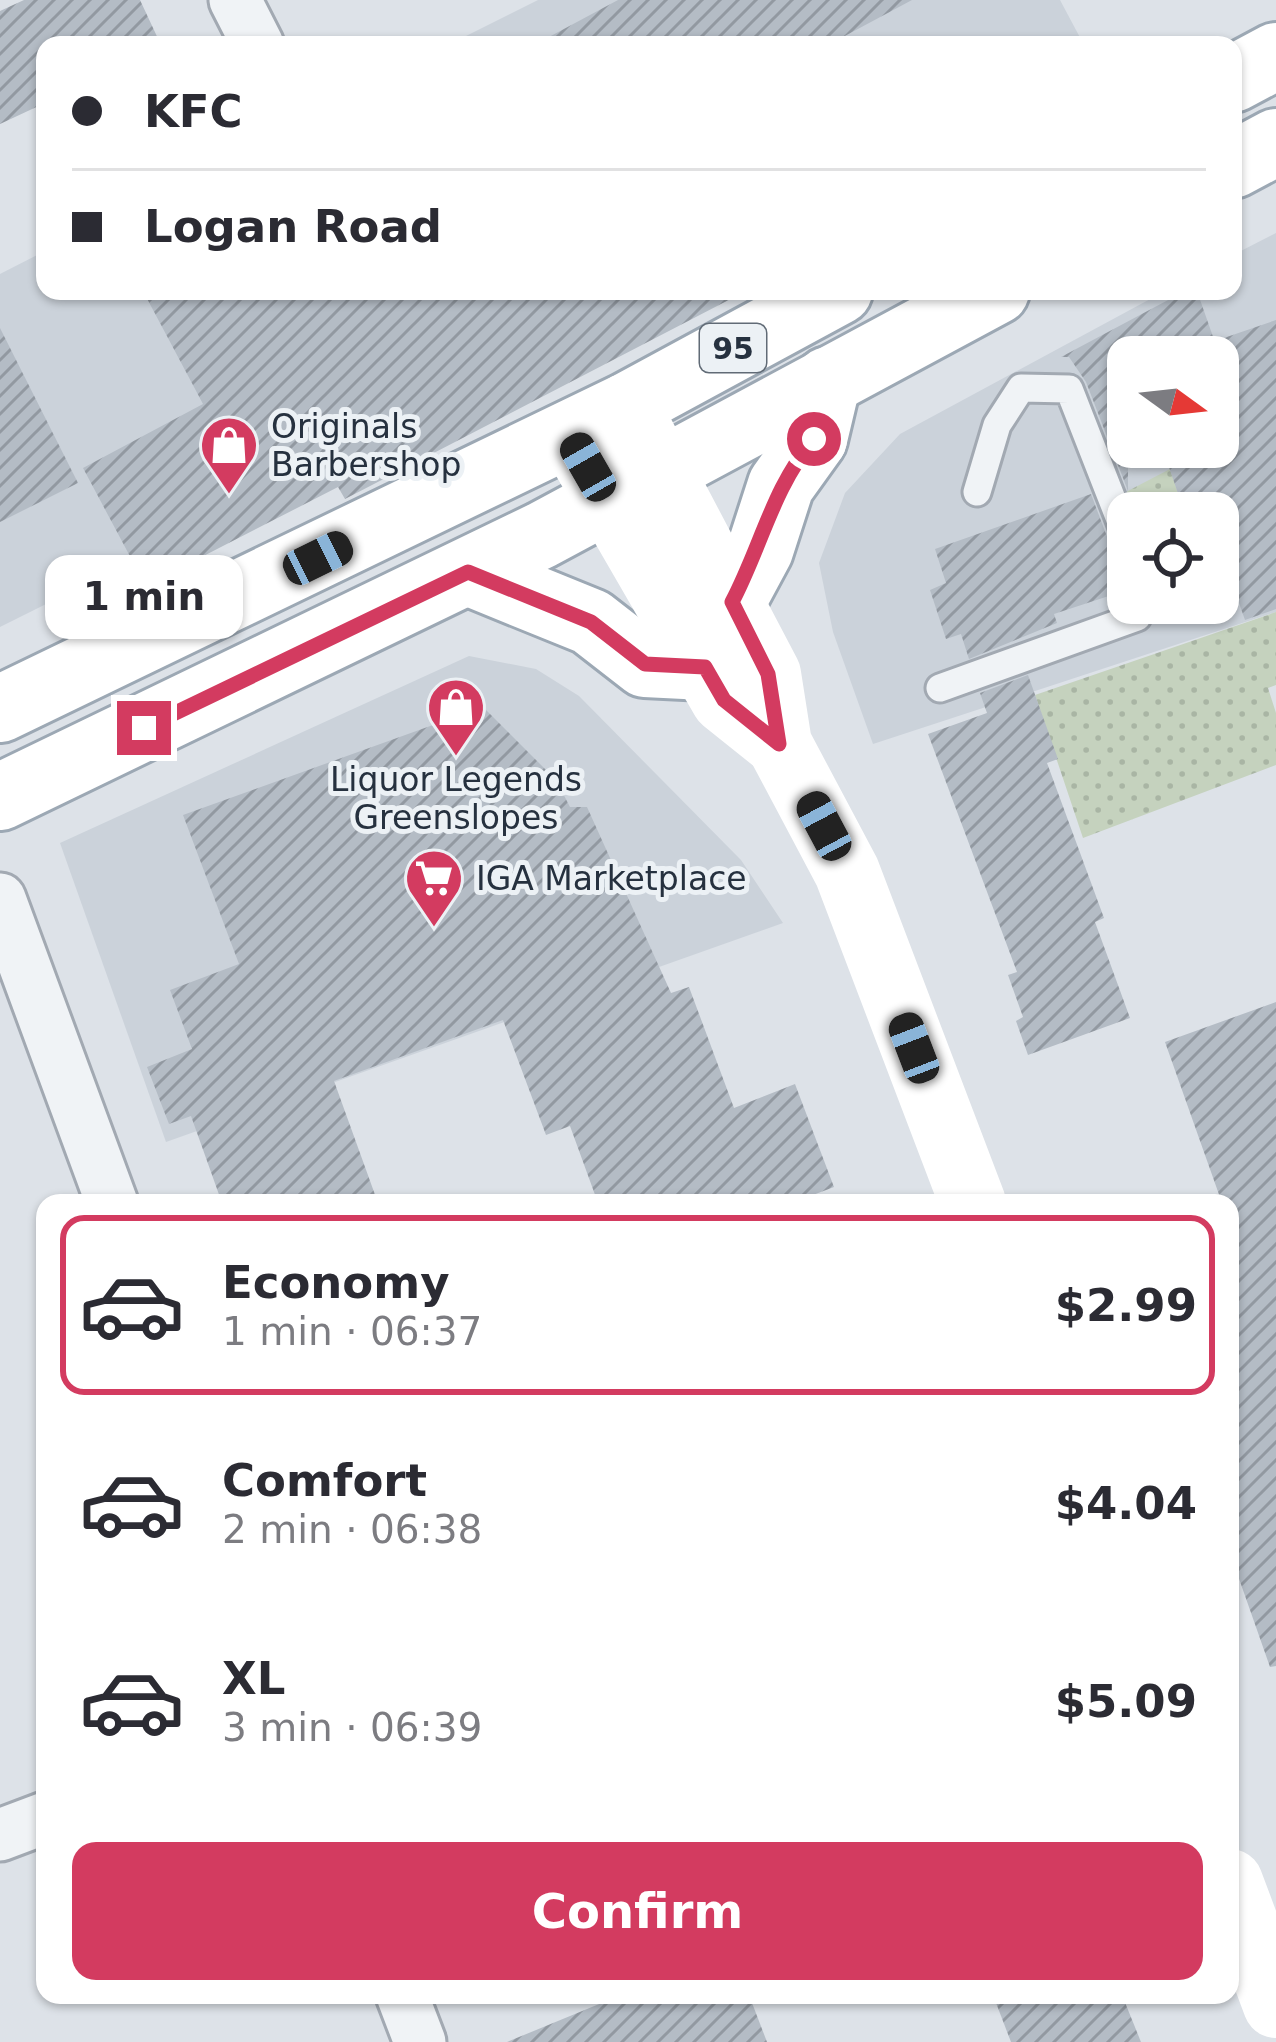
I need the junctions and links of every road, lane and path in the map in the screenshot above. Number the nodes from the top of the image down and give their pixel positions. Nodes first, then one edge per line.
1 (235, 0) edge
2 (253, 36) edge
3 (1276, 56) edge
4 (1242, 74) edge
5 (1276, 142) edge
6 (1242, 160) edge
7 (817, 300) edge
8 (979, 300) edge
9 (828, 380) junction
10 (598, 420) junction
11 (635, 485) junction
12 (977, 492) dead end
13 (1109, 492) edge
14 (468, 572) junction
15 (732, 602) junction
16 (1118, 624) edge
17 (705, 667) junction
18 (940, 688) dead end
19 (0, 709) edge
20 (779, 744) junction
21 (0, 797) edge
22 (0, 899) edge
23 (109, 1194) edge
24 (971, 1194) edge
25 (36, 1821) edge
26 (0, 1835) edge
27 (1239, 1906) edge
28 (405, 2004) edge
29 (1276, 2005) edge
30 (420, 2042) edge

1 - 2 street
3 - 4 main road
5 - 6 main road
7 - 10 main road, 95
8 - 9 main road, 95
9 - 11 main road, 95
9 - 15 main road
10 - 11 main road
10 - 19 main road, 95
11 - 14 main road, 95
11 - 15 main road
11 - 17 main road
12 - 13 lane
14 - 17 main road
14 - 21 main road, 95
15 - 20 main road
16 - 18 lane
17 - 20 main road
20 - 24 main road
22 - 23 street
25 - 26 street
27 - 29 main road
28 - 30 street

